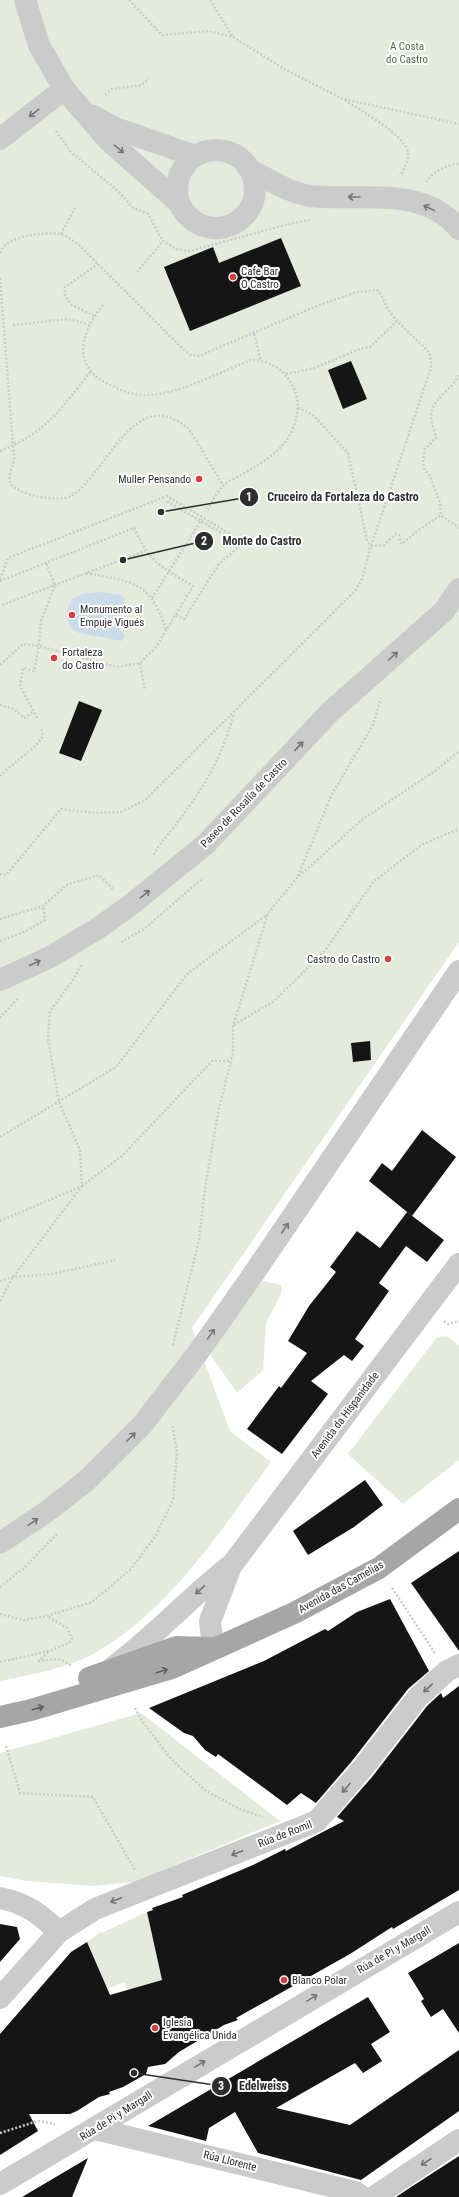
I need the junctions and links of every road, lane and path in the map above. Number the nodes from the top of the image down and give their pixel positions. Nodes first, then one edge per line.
1 (25, 0) edge
2 (129, 0) edge
3 (210, 0) edge
4 (233, 37) junction
5 (149, 78) dead end
6 (64, 89) junction
7 (105, 95) dead end
8 (343, 99) junction
9 (84, 110) junction
10 (459, 124) edge
11 (56, 131) dead end
12 (0, 139) edge
13 (195, 156) junction
14 (459, 164) edge
15 (252, 171) junction
16 (398, 178) dead end
17 (420, 185) dead end
18 (178, 201) junction
19 (75, 208) dead end
20 (312, 220) dead end
21 (459, 229) edge
22 (61, 234) junction
23 (164, 241) junction
24 (0, 253) edge
25 (98, 264) junction
26 (136, 272) dead end
27 (0, 278) edge
28 (103, 305) dead end
29 (94, 316) junction
30 (397, 321) junction
31 (89, 324) junction
32 (13, 325) dead end
33 (254, 334) junction
34 (261, 361) junction
35 (90, 372) junction
36 (286, 374) junction
37 (459, 375) edge
38 (298, 408) junction
39 (12, 446) junction
40 (0, 451) edge
41 (223, 485) junction
42 (170, 498) junction
43 (206, 512) dead end
44 (441, 515) junction
45 (201, 520) junction
46 (459, 528) edge
47 (237, 537) junction
48 (371, 546) junction
49 (145, 551) junction
50 (46, 563) junction
51 (169, 572) junction
52 (85, 573) junction
53 (0, 580) edge
54 (55, 585) junction
55 (459, 589) edge
56 (152, 598) junction
57 (2, 605) dead end
58 (175, 615) junction
59 (166, 630) junction
60 (40, 646) junction
61 (140, 664) junction
62 (0, 665) edge
63 (145, 690) dead end
64 (382, 692) dead end
65 (0, 705) edge
66 (34, 711) junction
67 (235, 711) junction
68 (37, 718) dead end
69 (41, 727) dead end
70 (459, 751) edge
71 (0, 776) edge
72 (459, 829) edge
73 (158, 847) dead end
74 (0, 874) edge
75 (297, 878) junction
76 (43, 906) junction
77 (128, 907) junction
78 (268, 913) junction
79 (0, 919) edge
80 (0, 941) edge
81 (82, 963) dead end
82 (459, 971) edge
83 (0, 980) edge
84 (233, 1026) junction
85 (231, 1061) junction
86 (59, 1102) junction
87 (0, 1137) edge
88 (82, 1186) junction
89 (0, 1221) edge
90 (115, 1260) dead end
91 (459, 1264) edge
92 (13, 1277) junction
93 (0, 1281) edge
94 (0, 1301) edge
95 (459, 1321) edge
96 (448, 1324) dead end
97 (172, 1350) dead end
98 (161, 1401) junction
99 (459, 1509) edge
100 (0, 1543) edge
101 (44, 1549) dead end
102 (231, 1566) junction
103 (0, 1587) edge
104 (392, 1588) dead end
105 (0, 1614) edge
106 (47, 1616) junction
107 (213, 1648) junction
108 (49, 1651) junction
109 (0, 1662) edge
110 (449, 1662) edge
111 (75, 1668) dead end
112 (106, 1673) junction
113 (0, 1702) edge
114 (135, 1708) dead end
115 (0, 1717) edge
116 (6, 1746) dead end
117 (267, 1823) dead end
118 (138, 1875) dead end
119 (0, 1898) edge
120 (459, 1912) edge
121 (59, 1932) junction
122 (0, 1998) edge
123 (90, 2132) junction
124 (0, 2133) edge
125 (459, 2140) edge
126 (0, 2184) edge
127 (362, 2197) edge
128 (374, 2197) edge

1 - 6 street
2 - 4 path
3 - 4 path
4 - 8 path
5 - 7 path
6 - 9 street
6 -> 12 street
8 - 10 path
8 - 16 path
9 - 13 street
9 -> 18 street
11 - 23 path
13 - 15 street
13 - 18 street
14 - 17 path
15 - 18 street
21 -> 15 street
19 - 22 path
20 - 23 path
22 - 24 path
22 - 25 path
23 - 26 path
25 - 29 path
25 - 33 path
27 - 39 path
28 - 29 path
29 - 31 path
30 - 33 path
30 - 36 path
30 - 48 path
31 - 32 path
31 - 35 path
33 - 34 path
34 - 35 path
34 - 36 path
35 - 39 path
36 - 38 path
37 - 44 path
38 - 41 path
38 - 48 path
39 - 40 path
39 - 41 path
41 - 43 path
42 - 45 path
42 - 47 path
42 - 53 path
44 - 46 path
44 - 48 path
45 - 47 path
45 - 51 path
47 - 58 path
48 - 67 path
49 - 50 path
49 - 51 path
49 - 52 path
50 - 53 path
50 - 54 path
51 - 56 path
51 - 58 path
52 - 54 path
52 - 56 path
54 - 57 path
54 - 60 path
77 -> 55 street, Paseo de Rosalía de Castro
56 - 59 path
58 - 59 path
59 - 61 path
60 - 61 path
60 - 62 path
60 - 66 path
61 - 63 path
64 - 75 path
65 - 66 path
66 - 68 path
67 - 73 path
67 - 74 path
69 - 71 path
70 - 75 path
72 - 84 path
75 - 78 path
76 - 77 path
76 - 79 path
76 - 80 path
83 -> 77 street, Paseo de Rosalía de Castro
78 - 84 path
78 - 86 path
81 - 86 path
98 -> 82 street
84 - 85 path
85 - 88 path
85 - 97 path
86 - 87 path
86 - 88 path
88 - 89 path
88 - 92 path
90 - 92 path
91 - 102 street, Avenida da Hispanidade
92 - 93 path
92 - 94 path
95 - 96 path
100 -> 98 street
98 - 106 path
99 - 107 main road, Avenida das Camelias
101 - 103 path
102 - 107 street, Avenida da Hispanidade
102 -> 112 street, Avenida da Hispanidade
104 - 110 path
105 - 106 path
106 - 108 path
107 - 112 main road, Avenida das Camelias
115 -> 107 main road, Avenida das Camelias
108 - 109 path
108 - 111 path
110 -> 121 street, Rúa de Romil
112 - 113 main road, Avenida das Camelias
114 - 117 path
116 - 118 path
119 - 121 street
123 -> 120 street, Rúa de Pi y Margall
121 - 122 street, Rúa de Romil
123 - 124 path
123 - 126 street, Rúa de Pi y Margall
123 - 127 street, Rúa Llorente
125 -> 128 street

